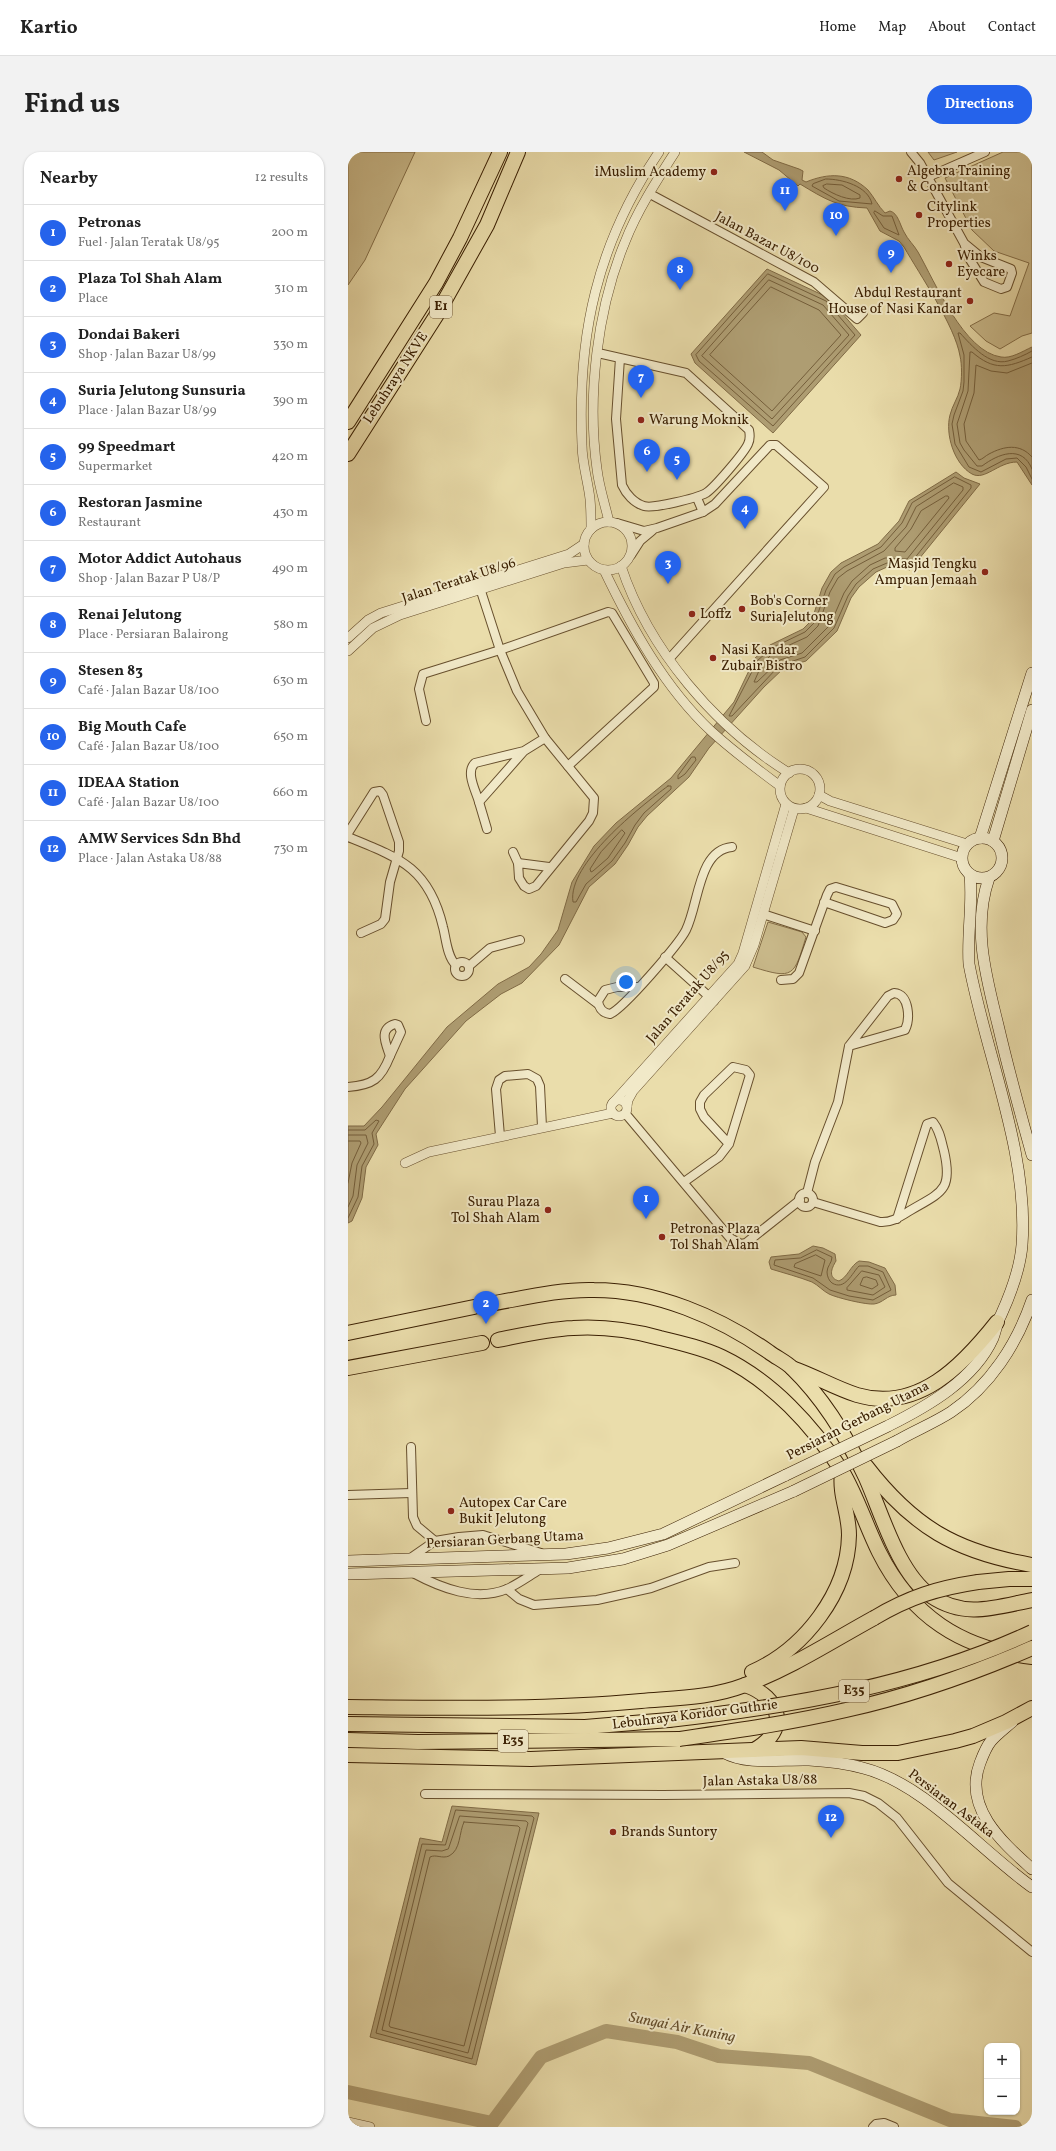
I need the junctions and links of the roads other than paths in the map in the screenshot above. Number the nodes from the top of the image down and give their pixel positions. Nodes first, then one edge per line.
1 (500, 152) edge
2 (518, 152) edge
3 (659, 152) edge
4 (675, 152) edge
5 (911, 152) edge
6 (986, 152) edge
7 (928, 177) junction
8 (650, 194) junction
9 (964, 243) junction
10 (863, 313) dead end
11 (598, 353) junction
12 (620, 358) junction
13 (348, 422) edge
14 (348, 454) edge
15 (697, 498) junction
16 (703, 512) junction
17 (613, 523) junction
18 (657, 528) junction
19 (591, 529) junction
20 (584, 544) junction
21 (631, 555) junction
22 (588, 560) junction
23 (621, 566) junction
24 (604, 570) junction
25 (479, 586) junction
26 (348, 638) edge
27 (500, 650) junction
28 (348, 651) edge
29 (670, 658) junction
30 (1032, 673) edge
31 (1032, 710) edge
32 (426, 721) dead end
33 (545, 738) junction
34 (524, 751) junction
35 (568, 766) junction
36 (789, 773) junction
37 (780, 786) junction
38 (819, 795) junction
39 (479, 802) junction
40 (790, 806) junction
41 (806, 808) junction
42 (487, 829) dead end
43 (348, 833) edge
44 (348, 837) edge
45 (980, 838) junction
46 (993, 841) junction
47 (967, 844) junction
48 (732, 847) dead end
49 (513, 852) dead end
50 (397, 858) junction
51 (962, 858) junction
52 (518, 863) junction
53 (549, 867) junction
54 (970, 875) junction
55 (989, 878) junction
56 (824, 902) junction
57 (763, 914) junction
58 (815, 931) junction
59 (361, 933) dead end
60 (520, 940) dead end
61 (665, 957) junction
62 (456, 965) junction
63 (469, 966) junction
64 (565, 979) dead end
65 (781, 980) dead end
66 (638, 987) junction
67 (712, 999) junction
68 (598, 1004) junction
69 (849, 1046) junction
70 (390, 1056) dead end
71 (348, 1087) edge
72 (613, 1108) junction
73 (626, 1110) junction
74 (542, 1127) junction
75 (500, 1136) junction
76 (729, 1144) junction
77 (1032, 1155) edge
78 (405, 1163) dead end
79 (684, 1182) junction
80 (807, 1193) junction
81 (800, 1200) junction
82 (813, 1202) junction
83 (897, 1219) junction
84 (1032, 1300) edge
85 (490, 1304) dead end
86 (474, 1307) dead end
87 (997, 1322) junction
88 (348, 1333) edge
89 (498, 1340) dead end
90 (482, 1343) dead end
91 (348, 1368) edge
92 (792, 1368) junction
93 (411, 1447) dead end
94 (855, 1456) junction
95 (842, 1471) junction
96 (411, 1493) junction
97 (348, 1495) edge
98 (435, 1540) junction
99 (547, 1555) junction
100 (408, 1559) junction
101 (348, 1561) edge
102 (735, 1563) dead end
103 (1032, 1565) edge
104 (539, 1570) junction
105 (413, 1573) junction
106 (348, 1574) edge
107 (1032, 1579) edge
108 (507, 1589) junction
109 (1032, 1600) edge
110 (1032, 1632) edge
111 (1032, 1648) edge
112 (1032, 1657) edge
113 (745, 1685) junction
114 (661, 1700) junction
115 (348, 1707) edge
116 (1026, 1711) edge
117 (348, 1724) edge
118 (348, 1740) edge
119 (754, 1750) junction
120 (723, 1752) junction
121 (348, 1755) edge
122 (425, 1794) dead end
123 (1032, 1869) edge
124 (1032, 1887) edge
125 (1032, 1952) edge
126 (348, 2122) edge
127 (370, 2127) edge
128 (873, 2127) edge
129 (894, 2127) edge

1 - 13 highway, Lebuhraya NKVE / E1
2 - 14 highway, Lebuhraya NKVE / E1
3 - 19 street
4 - 8 street
5 - 7 street
6 - 7 street
7 - 9 street
8 - 10 street, Jalan Bazar U8/100
8 - 11 street
9 - 9 street
11 - 12 street
11 - 17 street
12 - 15 street
12 - 15 street
15 - 16 street
16 - 18 street
16 - 29 street
17 - 18 street
17 - 19 street
17 - 21 street
18 - 21 street
19 - 20 street
20 - 22 street
20 - 25 street, Jalan Teratak U8/96
21 - 23 street
22 - 24 street
22 - 25 street, Jalan Teratak U8/96
23 - 24 street
23 - 29 street
24 - 37 street
25 - 26 street, Jalan Teratak U8/96
25 - 27 street
25 - 28 street, Jalan Teratak U8/96
27 - 32 street
27 - 33 street
27 - 35 street
29 - 36 street
30 - 45 main road
31 - 46 main road
33 - 34 street
33 - 35 street
34 - 39 street
34 - 39 street
35 - 53 street
36 - 37 street
36 - 38 street
37 - 40 street
38 - 41 street
38 - 47 street
39 - 42 street
40 - 41 street
40 - 57 street, Jalan Teratak U8/95
40 - 67 street, Jalan Teratak U8/95
41 - 51 street
43 - 50 street
44 - 50 street
45 - 46 main road
45 - 47 main road
46 - 55 main road
47 - 51 main road
48 - 61 street
49 - 52 street
50 - 59 street
50 - 62 street
51 - 54 main road, Persiaran Gerbang Utama
52 - 53 street
52 - 53 street
54 - 55 main road
54 - 87 main road, Persiaran Gerbang Utama
55 - 77 main road
56 - 56 street
56 - 58 street
57 - 58 street
57 - 67 street, Jalan Teratak U8/95
58 - 65 street
60 - 63 street
61 - 66 street
61 - 67 street
62 - 63 street
62 - 63 street
64 - 68 street
66 - 68 street
66 - 68 street
67 - 72 street, Jalan Teratak U8/95
67 - 73 street, Jalan Teratak U8/95
69 - 69 street
69 - 80 street
70 - 71 street
72 - 73 street
72 - 73 street
72 - 74 street
73 - 79 street
74 - 75 street
74 - 75 street
75 - 78 street
76 - 76 street
76 - 79 street
79 - 81 street
80 - 81 street
80 - 82 street
81 - 82 street
82 - 83 street
83 - 83 street
84 - 104 main road, Persiaran Gerbang Utama, bridge
85 - 92 highway
86 - 88 highway
87 - 92 highway
87 - 99 main road, Persiaran Gerbang Utama, bridge
89 - 95 highway
90 - 91 highway
92 - 94 highway
93 - 96 street
94 - 103 highway
94 - 109 highway
95 - 112 highway
95 - 114 highway
96 - 97 street
96 - 98 street
98 - 99 street
98 - 100 street
99 - 100 main road, Persiaran Gerbang Utama
100 - 101 main road, Persiaran Gerbang Utama
102 - 108 street
104 - 105 main road, Persiaran Gerbang Utama
104 - 108 street
105 - 106 main road, Persiaran Gerbang Utama
105 - 108 street
107 - 113 highway, bridge
110 - 117 highway, Lebuhraya Koridor Guthrie / E35, bridge
111 - 118 highway, Lebuhraya Koridor Guthrie / E35, bridge
113 - 114 highway
113 - 119 highway
114 - 115 highway
116 - 119 highway
116 - 123 main road, Persiaran Astaka
119 - 120 highway
120 - 121 highway
120 - 124 main road, Persiaran Astaka
122 - 125 street, Jalan Astaka U8/88
126 - 127 street
128 - 129 street

